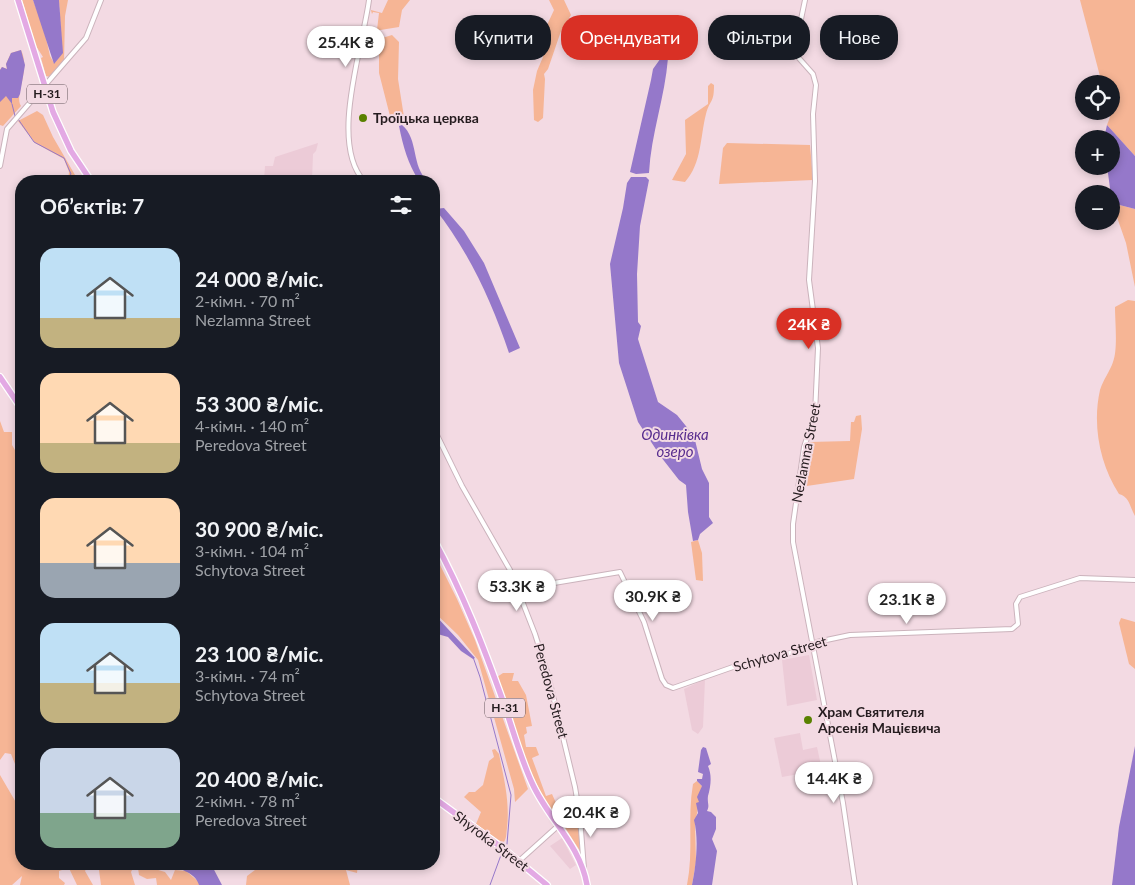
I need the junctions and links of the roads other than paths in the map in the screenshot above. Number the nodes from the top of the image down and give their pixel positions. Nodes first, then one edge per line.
1 (18, 0) edge
2 (101, 0) edge
3 (368, 0) edge
4 (805, 0) edge
5 (45, 87) junction
6 (0, 166) edge
7 (87, 175) edge
8 (360, 175) edge
9 (0, 377) edge
10 (15, 399) edge
11 (440, 443) edge
12 (440, 552) edge
13 (1135, 580) edge
14 (518, 589) junction
15 (813, 645) junction
16 (440, 802) edge
17 (579, 807) junction
18 (559, 824) junction
19 (519, 861) junction
20 (584, 871) junction
21 (547, 885) edge
22 (587, 885) edge
23 (855, 885) edge

1 - 5 main road, Н-31
2 - 5 street
3 - 8 street
4 - 15 street, Nezlamna Street
5 - 6 street
5 - 7 main road, Н-31
9 - 10 main road
11 - 14 street, Peredova Street
12 - 18 main road, Н-31
13 - 15 street, Schytova Street
14 - 15 street, Schytova Street
14 - 17 street, Peredova Street
15 - 23 street, Nezlamna Street
16 - 19 main road, Shyroka Street
17 - 18 street
17 - 20 street, Peredova Street
18 - 19 street
18 - 20 main road, Н-31
19 - 21 main road, Shyroka Street
20 - 22 main road, Peredova Street / Н-31

